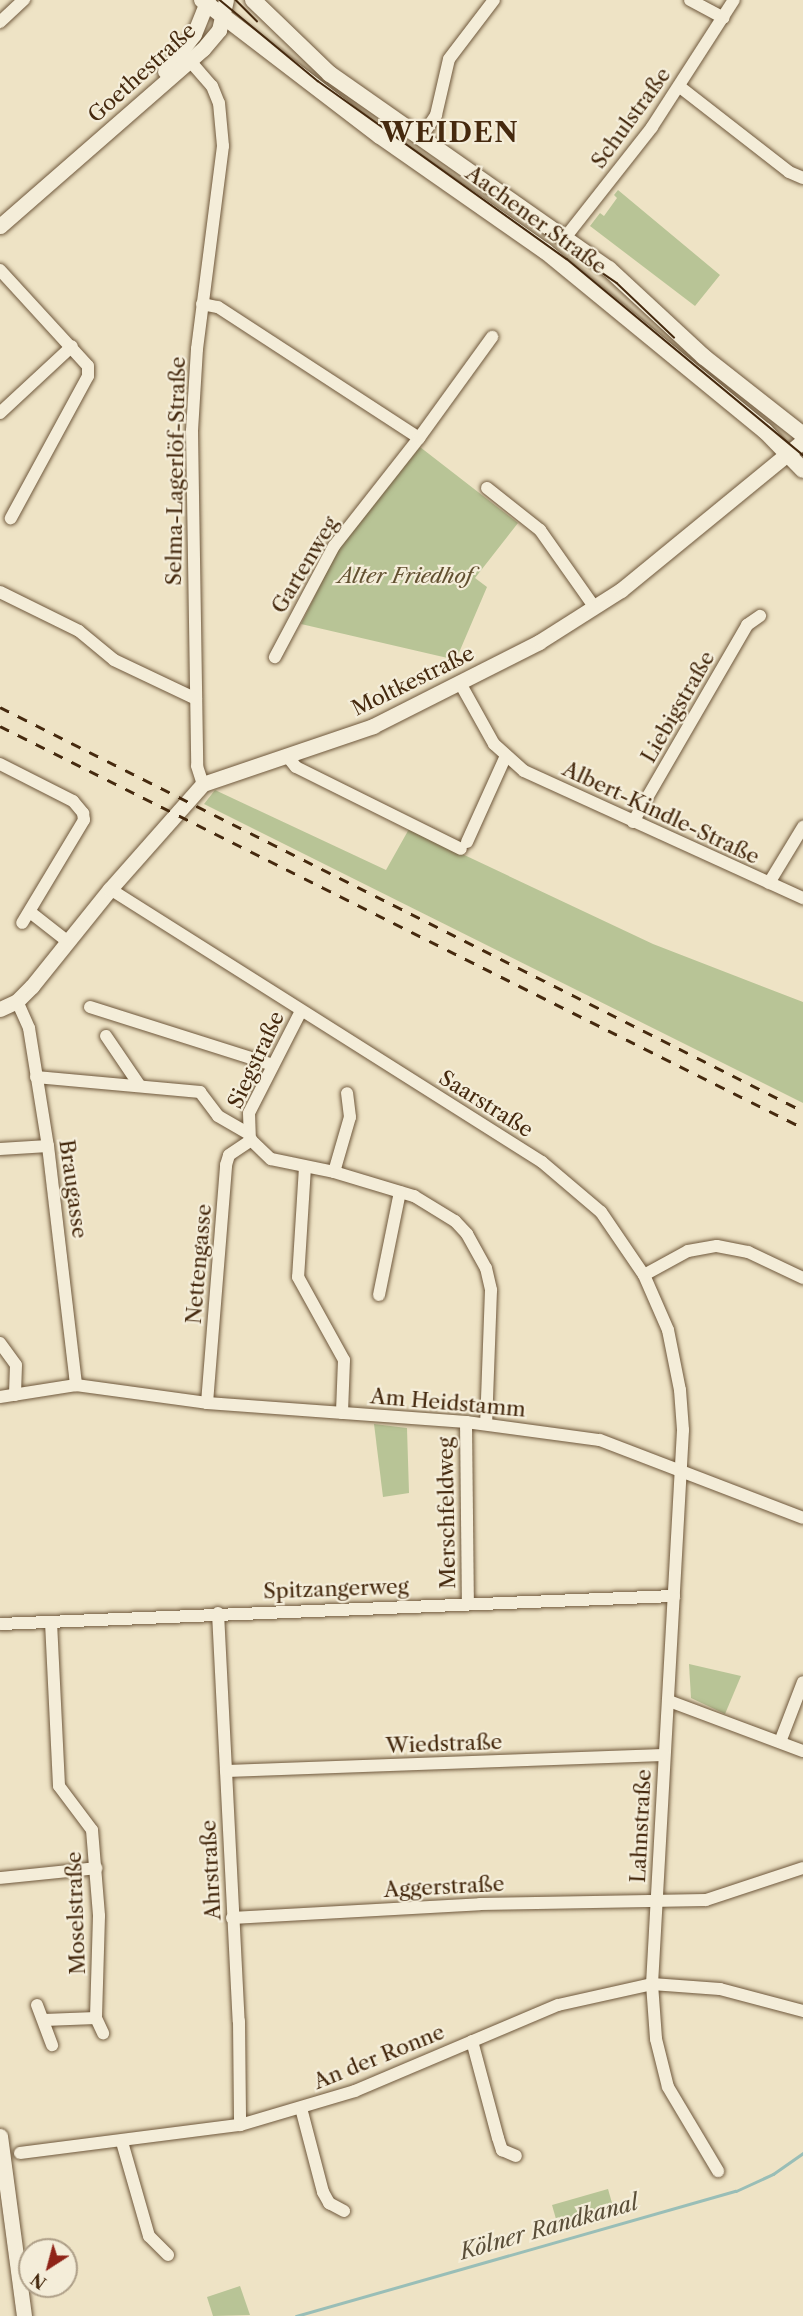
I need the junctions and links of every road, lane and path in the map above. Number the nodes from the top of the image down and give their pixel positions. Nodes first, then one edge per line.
1 (24, 0) edge
2 (253, 0) edge
3 (494, 0) edge
4 (690, 0) edge
5 (734, 0) edge
6 (206, 1) edge
7 (224, 8) edge
8 (724, 18) junction
9 (0, 22) edge
10 (190, 61) junction
11 (680, 87) junction
12 (420, 139) junction
13 (80, 155) junction
14 (803, 178) edge
15 (0, 226) edge
16 (564, 239) junction
17 (0, 270) edge
18 (202, 304) junction
19 (492, 336) dead end
20 (72, 346) junction
21 (0, 413) edge
22 (803, 435) edge
23 (418, 438) junction
24 (803, 441) edge
25 (787, 454) junction
26 (803, 470) edge
27 (487, 488) dead end
28 (11, 518) dead end
29 (0, 592) edge
30 (595, 608) junction
31 (760, 616) dead end
32 (275, 657) dead end
33 (460, 683) junction
34 (196, 699) junction
35 (287, 756) junction
36 (505, 758) junction
37 (0, 764) edge
38 (203, 784) junction
39 (633, 822) junction
40 (803, 827) edge
41 (769, 883) junction
42 (110, 889) junction
43 (803, 898) edge
44 (67, 941) junction
45 (17, 1001) junction
46 (90, 1007) dead end
47 (0, 1009) edge
48 (301, 1011) junction
49 (106, 1036) dead end
50 (273, 1065) junction
51 (36, 1077) junction
52 (140, 1086) junction
53 (347, 1093) dead end
54 (249, 1137) junction
55 (48, 1146) junction
56 (0, 1149) edge
57 (305, 1167) junction
58 (334, 1172) junction
59 (400, 1192) junction
60 (644, 1275) junction
61 (803, 1278) edge
62 (379, 1295) dead end
63 (0, 1343) edge
64 (76, 1385) junction
65 (15, 1395) junction
66 (0, 1397) edge
67 (207, 1403) junction
68 (342, 1413) junction
69 (466, 1422) junction
70 (486, 1424) junction
71 (681, 1469) junction
72 (803, 1518) edge
73 (674, 1596) junction
74 (468, 1604) junction
75 (218, 1613) junction
76 (51, 1622) junction
77 (0, 1624) edge
78 (803, 1682) edge
79 (669, 1701) junction
80 (780, 1742) junction
81 (803, 1750) edge
82 (664, 1755) junction
83 (226, 1771) junction
84 (96, 1868) junction
85 (803, 1868) edge
86 (0, 1878) edge
87 (657, 1900) junction
88 (232, 1918) junction
89 (652, 1984) junction
90 (37, 2005) dead end
91 (803, 2011) edge
92 (96, 2018) junction
93 (44, 2020) junction
94 (102, 2033) dead end
95 (472, 2041) junction
96 (52, 2045) dead end
97 (301, 2108) junction
98 (240, 2125) junction
99 (0, 2138) edge
100 (122, 2142) junction
101 (20, 2153) dead end
102 (516, 2156) dead end
103 (718, 2171) dead end
104 (344, 2211) dead end
105 (168, 2256) dead end
106 (24, 2316) edge

1 - 9 street
2 - 12 main road, Aachener Straße
3 - 12 street
4 - 8 street
5 - 8 street, Schulstraße
6 - 7 main road, Aachener Straße
6 - 13 street, Goethestraße
7 - 10 street, Goethestraße
7 - 25 main road, Aachener Straße
8 - 11 street, Schulstraße
10 - 13 street, Goethestraße
10 - 18 street, Selma-Lagerlöf-Straße
11 - 14 street
11 - 16 street, Schulstraße
12 - 16 main road, Aachener Straße
13 - 15 street, Goethestraße
16 - 22 main road, Aachener Straße
17 - 20 street
18 - 23 street
18 - 34 street, Selma-Lagerlöf-Straße
19 - 23 street, Gartenweg
20 - 21 street
20 - 28 street
23 - 32 street, Gartenweg
24 - 25 street, Moltkestraße
25 - 26 main road, Aachener Straße
25 - 30 street, Moltkestraße
27 - 30 street
29 - 34 street
30 - 33 street, Moltkestraße
31 - 39 street, Liebigstraße
33 - 35 street, Moltkestraße
33 - 36 street, Albert-Kindle-Straße
34 - 38 street, Selma-Lagerlöf-Straße
35 - 36 street
35 - 38 street, Moltkestraße
36 - 39 street, Albert-Kindle-Straße
37 - 44 street
38 - 42 street
39 - 41 street, Albert-Kindle-Straße
40 - 41 street
41 - 43 street, Albert-Kindle-Straße
42 - 44 street
42 - 48 street, Saarstraße
44 - 45 street
45 - 47 street
45 - 51 street, Braugasse
46 - 50 street
48 - 50 street, Siegstraße
48 - 60 street, Saarstraße
49 - 52 street
50 - 54 street, Siegstraße
51 - 52 street
51 - 55 street, Braugasse
52 - 54 street
53 - 58 street
54 - 57 street, Siegstraße
54 - 67 street, Nettengasse
55 - 56 street
55 - 64 street, Braugasse
57 - 58 street, Siegstraße
57 - 68 street
58 - 59 street, Siegstraße
59 - 62 street
59 - 70 street, Siegstraße
60 - 61 street
60 - 71 street, Saarstraße
63 - 65 street
64 - 65 street, Am Heidstamm
64 - 67 street, Am Heidstamm
65 - 66 street, Am Heidstamm
67 - 68 street, Am Heidstamm
68 - 69 street, Am Heidstamm
69 - 70 street, Am Heidstamm
69 - 74 street, Merschfeldweg
70 - 71 street, Am Heidstamm
71 - 72 street, Am Heidstamm
71 - 73 street, Lahnstraße
73 - 74 street, Spitzangerweg
73 - 79 street, Lahnstraße
74 - 75 street, Spitzangerweg
75 - 76 street, Spitzangerweg
75 - 83 street, Ahrstraße
76 - 77 street, Spitzangerweg
76 - 84 street, Moselstraße
78 - 80 street
79 - 80 street
79 - 82 street, Lahnstraße
80 - 81 street
82 - 83 street, Wiedstraße
82 - 87 street, Lahnstraße
83 - 88 street, Ahrstraße
84 - 86 street
84 - 92 street, Moselstraße
85 - 87 street, Aggerstraße
87 - 88 street, Aggerstraße
87 - 89 street, Lahnstraße
88 - 98 street, Ahrstraße
89 - 91 street, An der Ronne
89 - 95 street, An der Ronne
89 - 103 street, Lahnstraße
90 - 93 street
92 - 93 street
92 - 94 street, Moselstraße
93 - 96 street
95 - 97 street, An der Ronne
95 - 102 street, An der Ronne
97 - 98 street, An der Ronne
97 - 104 street, An der Ronne
98 - 100 street, An der Ronne
99 - 106 street
100 - 101 street, An der Ronne
100 - 105 street

